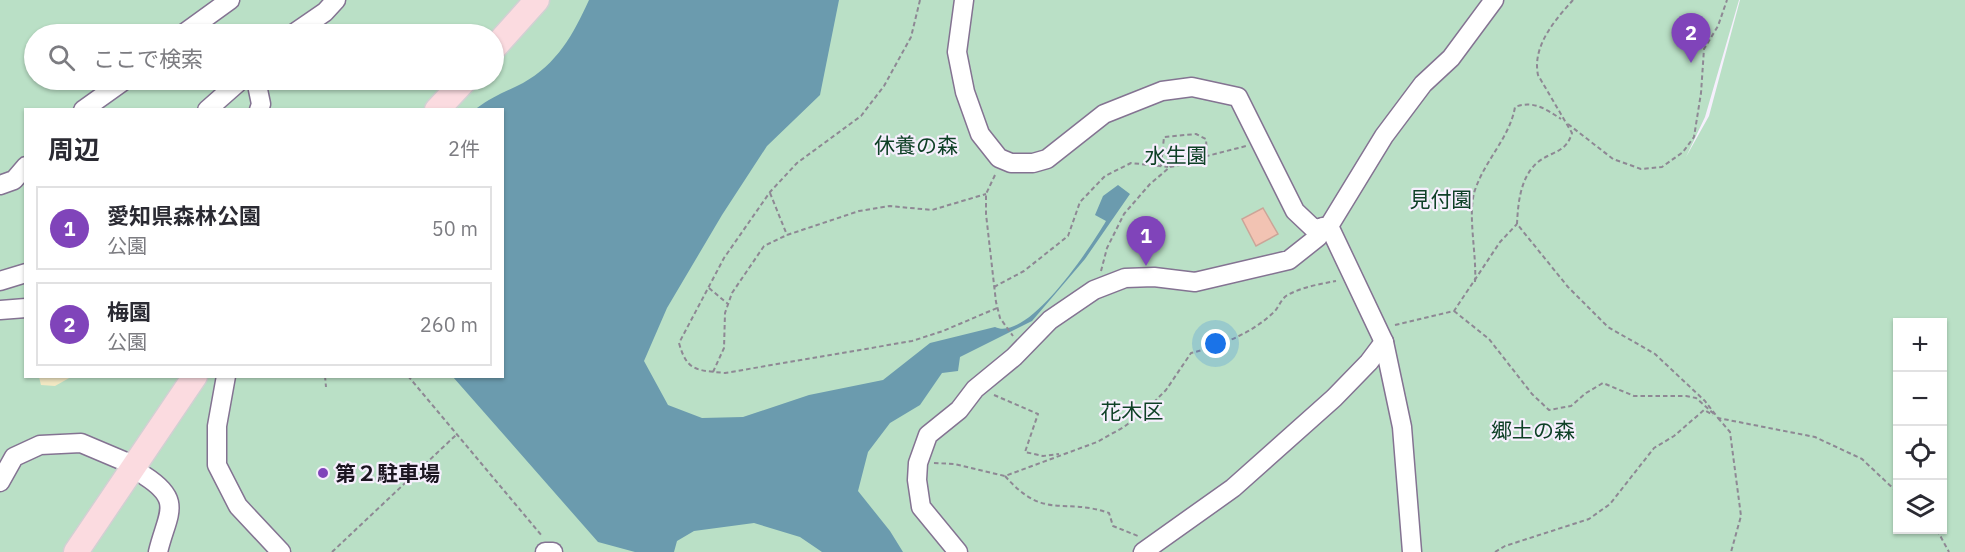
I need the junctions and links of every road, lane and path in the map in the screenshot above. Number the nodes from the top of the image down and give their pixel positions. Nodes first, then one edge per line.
1 (230, 0) edge
2 (336, 0) edge
3 (537, 0) edge
4 (920, 0) edge
5 (964, 0) edge
6 (1494, 0) edge
7 (1573, 0) edge
8 (1727, 0) edge
9 (197, 24) edge
10 (308, 24) edge
11 (504, 37) edge
12 (111, 90) edge
13 (230, 90) edge
14 (258, 90) edge
15 (456, 90) edge
16 (86, 108) edge
17 (209, 108) edge
18 (260, 108) edge
19 (439, 108) edge
20 (1564, 121) junction
21 (1263, 149) junction
22 (1207, 156) junction
23 (1005, 161) junction
24 (1161, 166) junction
25 (1170, 167) junction
26 (24, 168) edge
27 (0, 185) edge
28 (770, 192) junction
29 (986, 194) junction
30 (1517, 224) junction
31 (1326, 226) junction
32 (787, 235) junction
33 (24, 274) edge
34 (1100, 276) dead end
35 (1354, 278) junction
36 (0, 281) edge
37 (1475, 282) junction
38 (994, 287) junction
39 (709, 288) junction
40 (728, 304) junction
41 (24, 308) edge
42 (997, 308) junction
43 (0, 310) edge
44 (1454, 311) junction
45 (1381, 335) junction
46 (1022, 349) junction
47 (713, 372) junction
48 (194, 378) edge
49 (226, 378) edge
50 (239, 378) edge
51 (325, 378) edge
52 (410, 378) edge
53 (326, 387) dead end
54 (975, 389) junction
55 (1718, 417) junction
56 (217, 426) junction
57 (456, 435) junction
58 (1062, 453) junction
59 (126, 462) dead end
60 (918, 463) junction
61 (145, 476) dead end
62 (1005, 476) junction
63 (0, 482) edge
64 (1893, 489) edge
65 (1939, 534) edge
66 (1148, 548) edge
67 (549, 549) edge
68 (76, 552) edge
69 (158, 552) edge
70 (281, 552) edge
71 (332, 552) edge
72 (958, 552) edge
73 (1412, 552) edge
74 (1495, 552) edge
75 (1731, 552) edge
76 (1949, 552) edge

1 - 9 lane
2 - 10 lane
3 - 11 main road
4 - 28 path
5 - 23 lane
6 - 31 lane
7 - 20 path
8 - 20 path
12 - 16 lane
13 - 17 lane
14 - 18 lane
15 - 19 main road
20 - 30 path
20 - 37 path
21 - 22 path
21 - 23 lane
21 - 31 lane
22 - 24 path
22 - 25 path
23 - 29 path
24 - 25 path
24 - 38 path
25 - 34 path
26 - 27 lane
28 - 32 path
28 - 39 path
29 - 32 path
29 - 38 path
30 - 37 path
30 - 55 path
31 - 35 lane
31 - 46 lane
32 - 40 path
33 - 36 lane
35 - 45 lane
35 - 58 path
37 - 44 path
38 - 42 path
39 - 40 path
39 - 47 path
40 - 47 path
41 - 43 lane
42 - 46 path
42 - 47 path
44 - 45 path
44 - 55 path
45 - 66 lane
45 - 73 lane
46 - 54 lane
48 - 68 main road
49 - 56 lane
50 - 56 lane
51 - 53 path
52 - 57 path
54 - 58 path
54 - 60 lane
55 - 64 path
55 - 74 path
55 - 75 path
56 - 70 lane
57 - 67 path
57 - 71 path
58 - 62 path
59 - 63 lane
60 - 62 path
60 - 72 lane
61 - 69 lane
62 - 66 path
65 - 76 path

